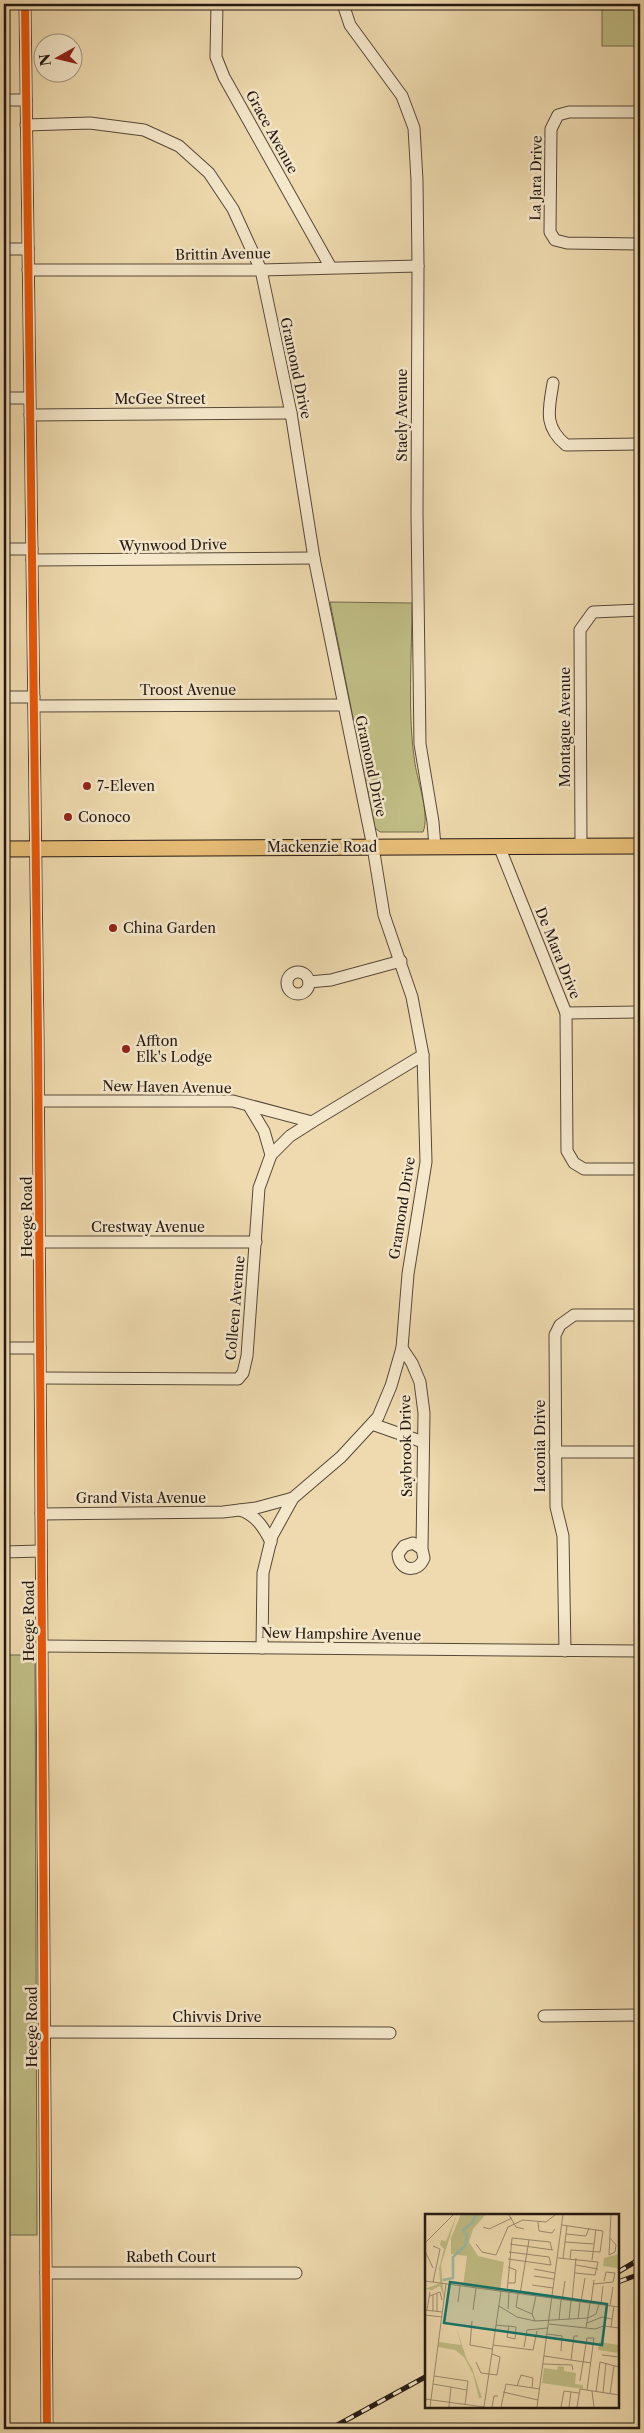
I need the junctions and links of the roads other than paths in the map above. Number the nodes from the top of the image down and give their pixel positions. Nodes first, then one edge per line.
1 (25, 4) edge
2 (217, 4) edge
3 (343, 4) edge
4 (4, 100) edge
5 (26, 100) junction
6 (640, 112) edge
7 (26, 125) junction
8 (640, 244) edge
9 (4, 249) edge
10 (28, 249) junction
11 (330, 266) junction
12 (418, 266) junction
13 (28, 270) junction
14 (261, 270) junction
15 (553, 383) dead end
16 (4, 398) edge
17 (29, 398) junction
18 (291, 413) junction
19 (30, 415) junction
20 (640, 444) edge
21 (4, 549) edge
22 (32, 554) junction
23 (314, 558) junction
24 (640, 610) edge
25 (4, 697) edge
26 (34, 702) junction
27 (342, 705) junction
28 (499, 846) junction
29 (581, 846) junction
30 (640, 846) edge
31 (373, 847) junction
32 (435, 847) junction
33 (35, 848) junction
34 (4, 849) edge
35 (401, 961) junction
36 (309, 982) dead end
37 (640, 1012) edge
38 (566, 1013) junction
39 (423, 1055) junction
40 (39, 1101) junction
41 (249, 1106) junction
42 (312, 1122) junction
43 (271, 1155) junction
44 (640, 1169) edge
45 (40, 1242) junction
46 (256, 1242) junction
47 (640, 1316) edge
48 (4, 1348) edge
49 (40, 1348) junction
50 (402, 1348) junction
51 (41, 1378) junction
52 (372, 1424) junction
53 (423, 1442) junction
54 (555, 1452) junction
55 (640, 1452) edge
56 (294, 1498) junction
57 (240, 1510) junction
58 (41, 1514) junction
59 (271, 1542) junction
60 (422, 1549) dead end
61 (41, 1551) junction
62 (4, 1552) edge
63 (42, 1646) junction
64 (262, 1648) junction
65 (565, 1651) junction
66 (640, 1651) edge
67 (640, 2015) edge
68 (544, 2016) dead end
69 (44, 2032) junction
70 (390, 2033) dead end
71 (46, 2273) junction
72 (296, 2273) dead end
73 (47, 2429) edge

1 - 5 street, Heege Road
2 - 11 street, Grace Avenue
3 - 12 street, Staely Avenue
4 - 5 street
5 - 7 street, Heege Road
6 - 8 street, La Jara Drive
7 - 10 street, Heege Road
7 - 14 street, Gramond Drive
9 - 10 street
10 - 13 street, Heege Road
11 - 12 street, Brittin Avenue
11 - 14 street, Brittin Avenue
12 - 32 street, Staely Avenue
13 - 14 street, Brittin Avenue
13 - 17 street, Heege Road
14 - 18 street, Gramond Drive
15 - 20 street
16 - 17 street
17 - 19 street, Heege Road
18 - 19 street, McGee Street
18 - 23 street, Gramond Drive
19 - 22 street, Heege Road
21 - 22 street, Wynwood Drive
22 - 23 street, Wynwood Drive
22 - 26 street, Heege Road
23 - 27 street, Gramond Drive
24 - 29 street, Montague Avenue
25 - 26 street, Troost Avenue
26 - 27 street, Troost Avenue
26 - 33 street, Heege Road
27 - 31 street, Gramond Drive
28 - 29 main road, Mackenzie Road
28 - 32 main road, Mackenzie Road
28 - 38 street, De Mara Drive
29 - 30 main road, Mackenzie Road
31 - 32 main road, Mackenzie Road
31 - 33 main road, Mackenzie Road
31 - 35 street, Gramond Drive
33 - 34 main road, Mackenzie Road
33 - 40 street, Heege Road
35 - 36 street
35 - 39 street, Gramond Drive
37 - 38 street
38 - 44 street, De Mara Drive
39 - 42 street
39 - 50 street, Gramond Drive
40 - 41 street, New Haven Avenue
40 - 45 street, Heege Road
41 - 42 street, New Haven Avenue
41 - 43 street
42 - 43 street, Colleen Avenue
43 - 46 street, Colleen Avenue
45 - 46 street, Crestway Avenue
45 - 49 street, Heege Road
46 - 51 street, Colleen Avenue
47 - 54 street, Laconia Drive
48 - 49 street
49 - 51 street, Heege Road
50 - 52 street, Gramond Drive
50 - 53 street, Saybrook Drive
51 - 58 street, Heege Road
52 - 53 street
52 - 56 street, Gramond Drive
53 - 60 street, Saybrook Drive
54 - 55 street
54 - 65 street, Laconia Drive
56 - 57 street, Grand Vista Avenue
56 - 59 street, Gramond Drive
57 - 58 street, Grand Vista Avenue
57 - 59 street
58 - 61 street, Heege Road
59 - 64 street, Gramond Drive
61 - 62 street
61 - 63 street, Heege Road
63 - 64 street, New Hampshire Avenue
63 - 69 street, Heege Road
64 - 65 street, New Hampshire Avenue
65 - 66 street, New Hampshire Avenue
67 - 68 street
69 - 70 street, Chivvis Drive
69 - 71 street, Heege Road
71 - 72 street, Rabeth Court
71 - 73 street, Heege Road

